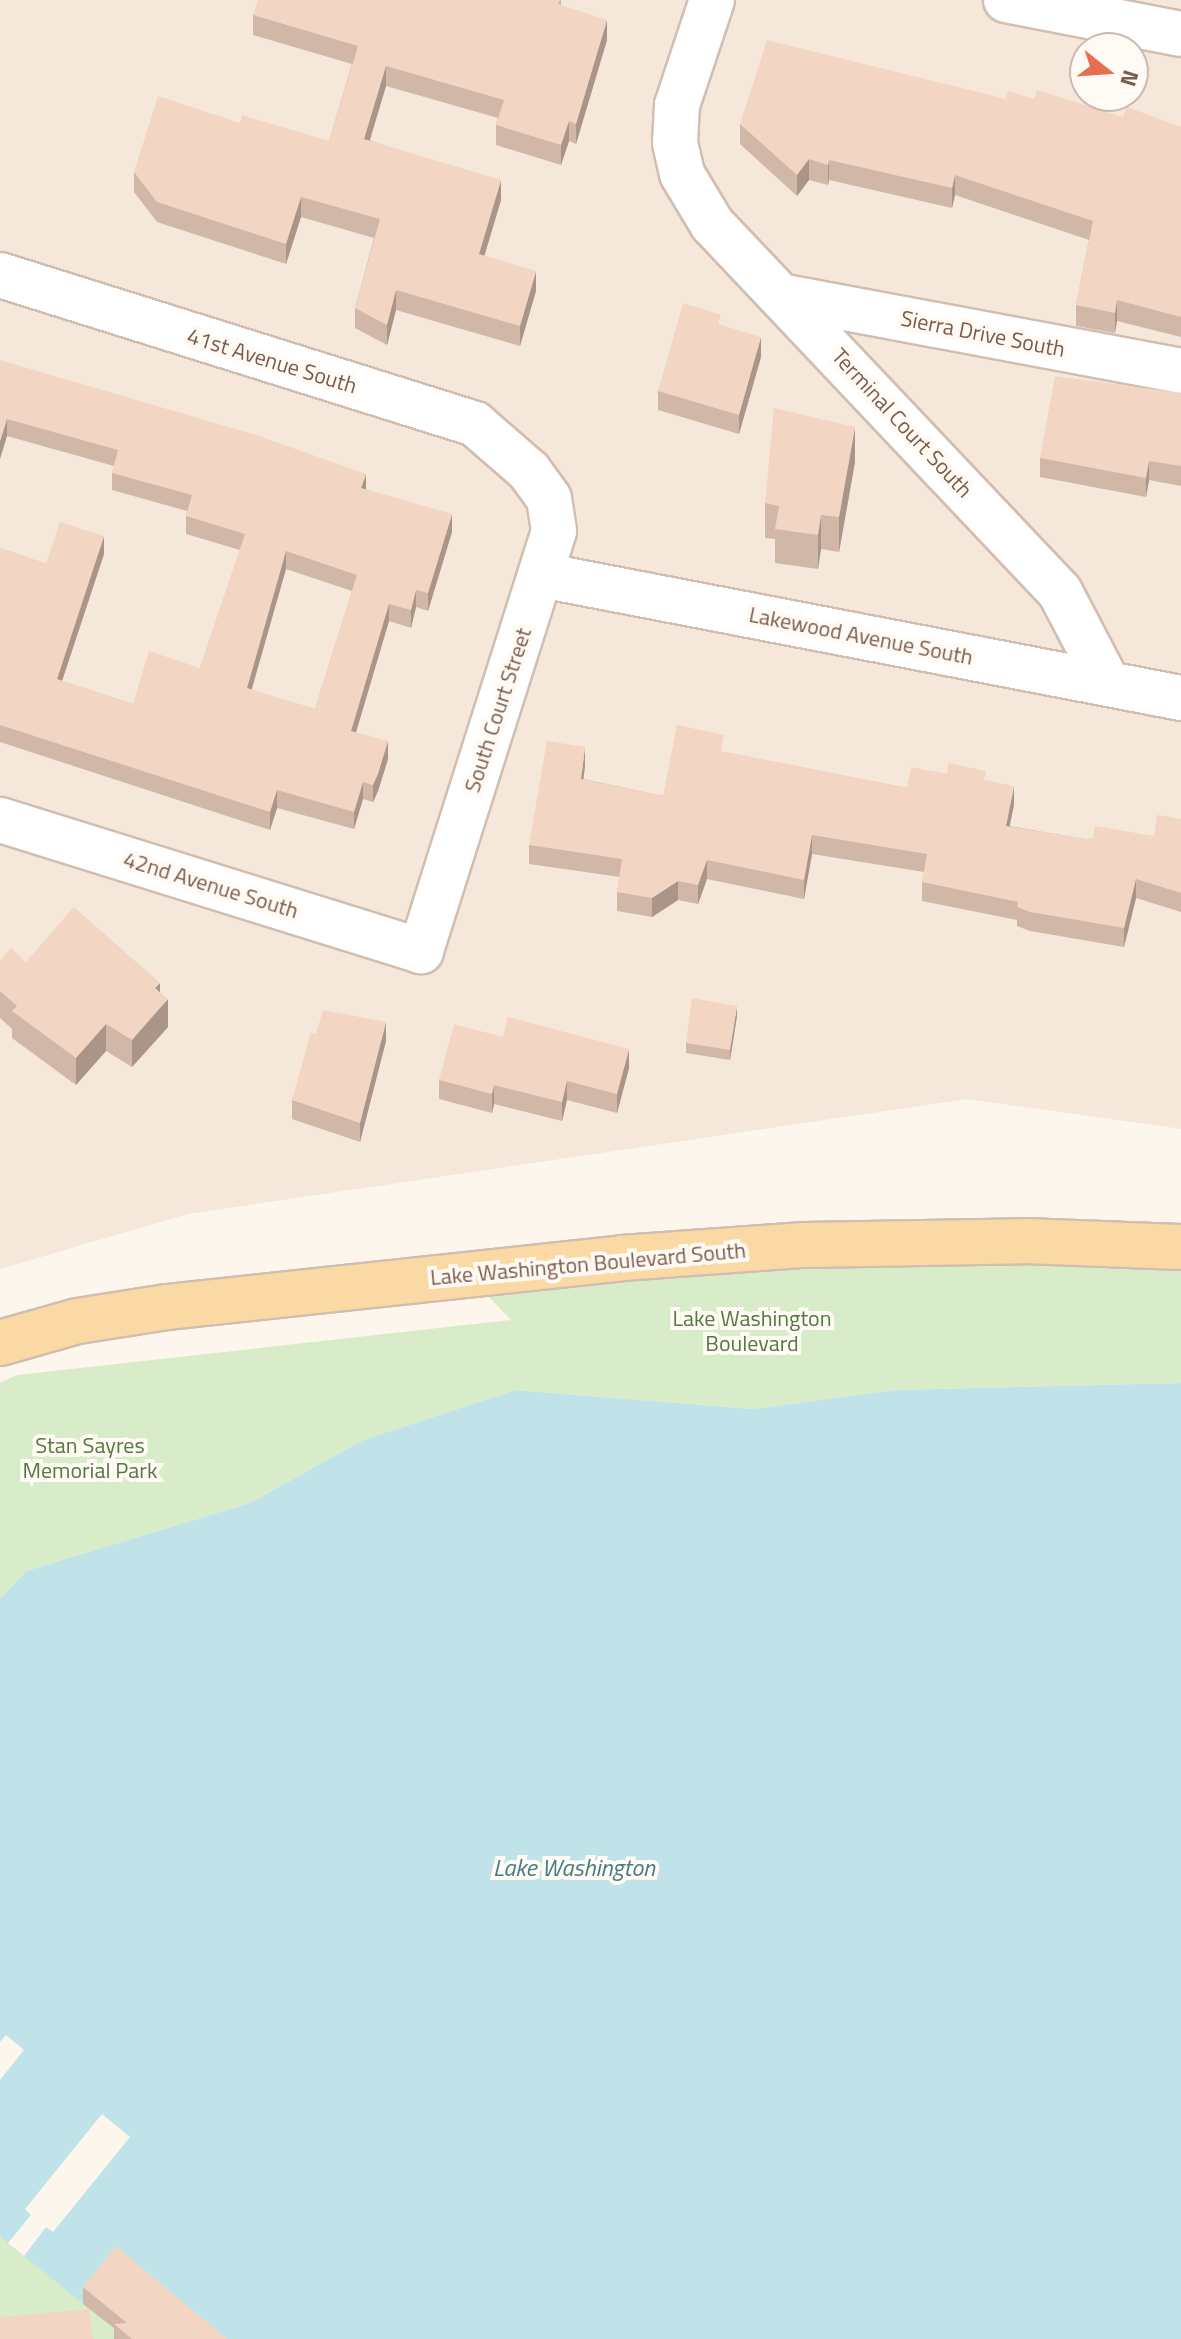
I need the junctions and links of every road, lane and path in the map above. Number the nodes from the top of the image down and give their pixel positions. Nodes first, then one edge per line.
1 (712, 0) edge
2 (1006, 0) edge
3 (1181, 34) edge
4 (0, 275) edge
5 (786, 297) junction
6 (1181, 371) edge
7 (529, 471) joint
8 (541, 575) junction
9 (1107, 682) junction
10 (1181, 698) edge
11 (0, 820) edge
12 (421, 951) joint
13 (1181, 1247) edge
14 (0, 1343) edge

1 - 5 street, Terminal Court South
2 - 3 street
4 - 7 street, 41st Avenue South
5 - 6 street, Sierra Drive South
5 - 9 street, Terminal Court South
7 - 8 street, South Court Street
8 - 9 street, Lakewood Avenue South
8 - 12 street, South Court Street
9 - 10 street, Lakewood Avenue South
11 - 12 street, 42nd Avenue South
13 - 14 main road, Lake Washington Boulevard South

